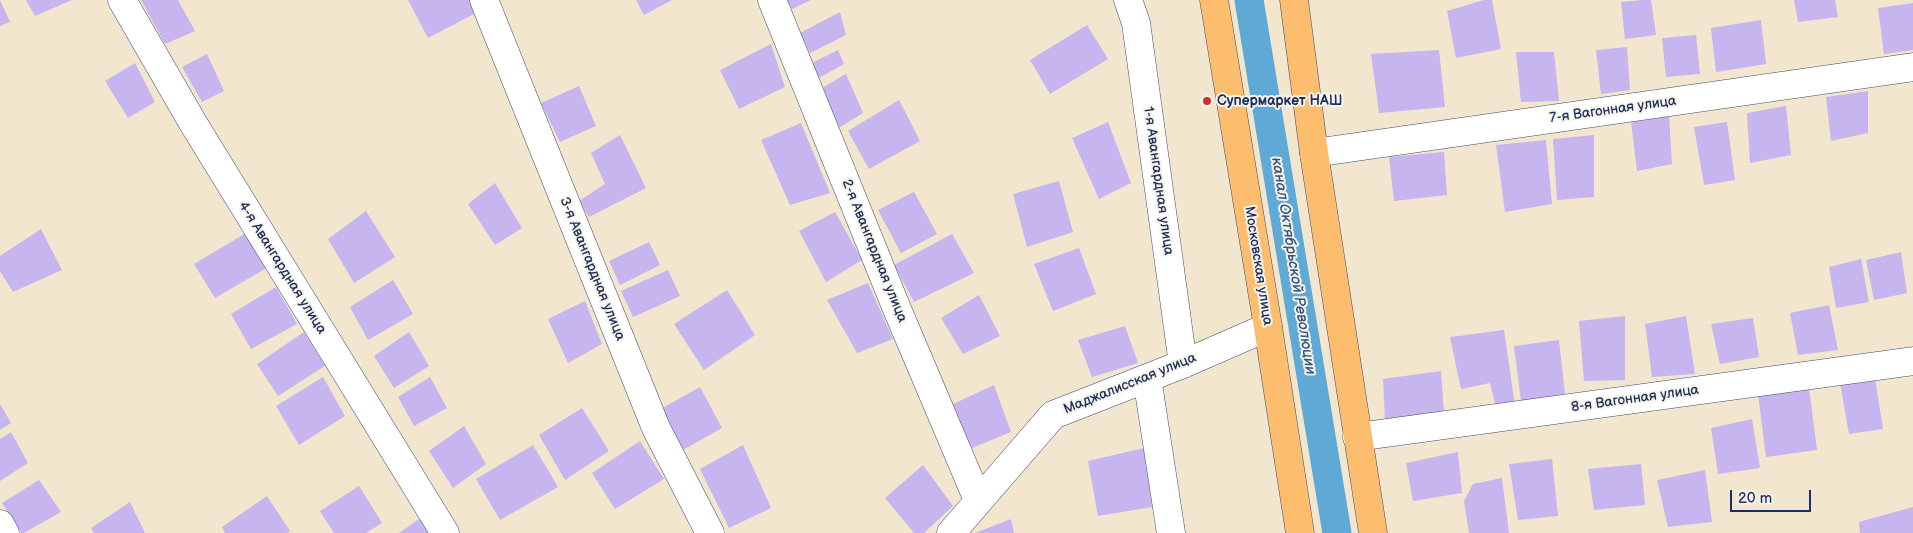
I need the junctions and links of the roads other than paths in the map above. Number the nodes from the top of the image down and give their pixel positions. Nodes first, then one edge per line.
1 (122, 0) edge
2 (484, 0) edge
3 (772, 0) edge
4 (1128, 0) edge
5 (1214, 0) edge
6 (1294, 0) edge
7 (1913, 67) edge
8 (1314, 154) junction
9 (1268, 327) junction
10 (1913, 361) edge
11 (1183, 364) junction
12 (1148, 378) junction
13 (1357, 437) junction
14 (978, 500) junction
15 (0, 524) edge
16 (5, 533) edge
17 (446, 533) edge
18 (710, 533) edge
19 (951, 533) edge
20 (1171, 533) edge
21 (1300, 533) edge
22 (1373, 533) edge

1 - 17 street, 4-я Авангардная улица
2 - 18 street, 3-я Авангардная улица
3 - 14 street, 2-я Авангардная улица
4 - 11 street, 1-я Авангардная улица
5 - 9 main road, Московская улица
6 - 8 main road
7 - 8 street, 7-я Вагонная улица
8 - 13 main road
9 - 11 street, Маджалисская улица
9 - 21 main road, Московская улица
10 - 13 street, 8-я Вагонная улица
11 - 12 street, Маджалисская улица
12 - 14 street, Маджалисская улица
12 - 20 street
13 - 22 main road
14 - 19 street, Маджалисская улица
15 - 16 street

